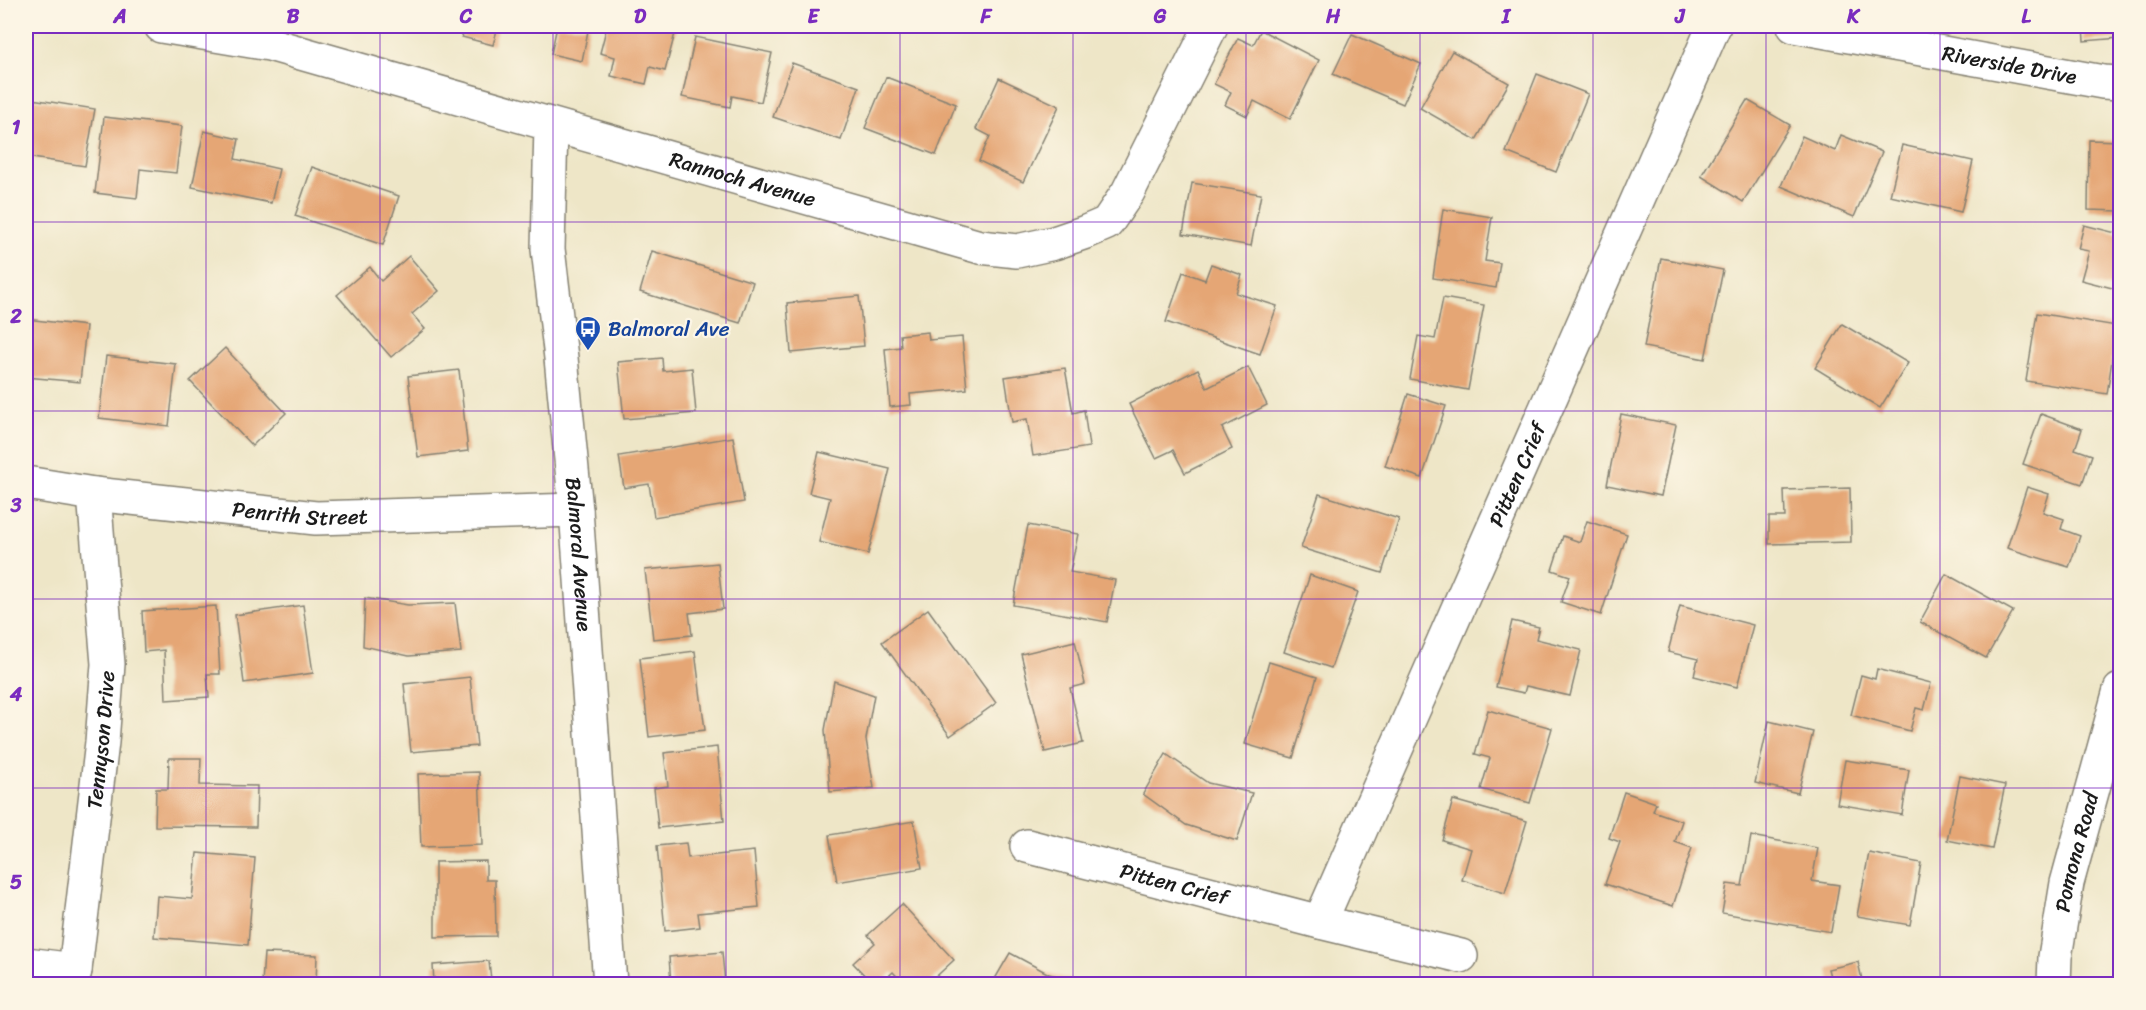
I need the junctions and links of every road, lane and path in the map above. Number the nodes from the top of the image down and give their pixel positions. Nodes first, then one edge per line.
1 (161, 26) edge
2 (1211, 26) edge
3 (1714, 26) edge
4 (1794, 26) edge
5 (2121, 82) edge
6 (551, 126) junction
7 (26, 483) edge
8 (94, 494) junction
9 (576, 510) junction
10 (2121, 690) edge
11 (1027, 846) dead end
12 (1320, 922) junction
13 (1461, 956) dead end
14 (26, 964) edge
15 (74, 977) edge
16 (610, 984) edge
17 (2054, 984) edge

1 - 6 street, Rannoch Avenue
2 - 6 street, Rannoch Avenue
3 - 12 street, Pitten Crief
4 - 5 street, Riverside Drive
6 - 9 street, Balmoral Avenue
7 - 8 street, Penrith Street
8 - 9 street, Penrith Street
8 - 15 street, Tennyson Drive
9 - 16 street, Balmoral Avenue
10 - 17 street, Pomona Road
11 - 12 street, Pitten Crief
12 - 13 street, Pitten Crief
14 - 15 street

